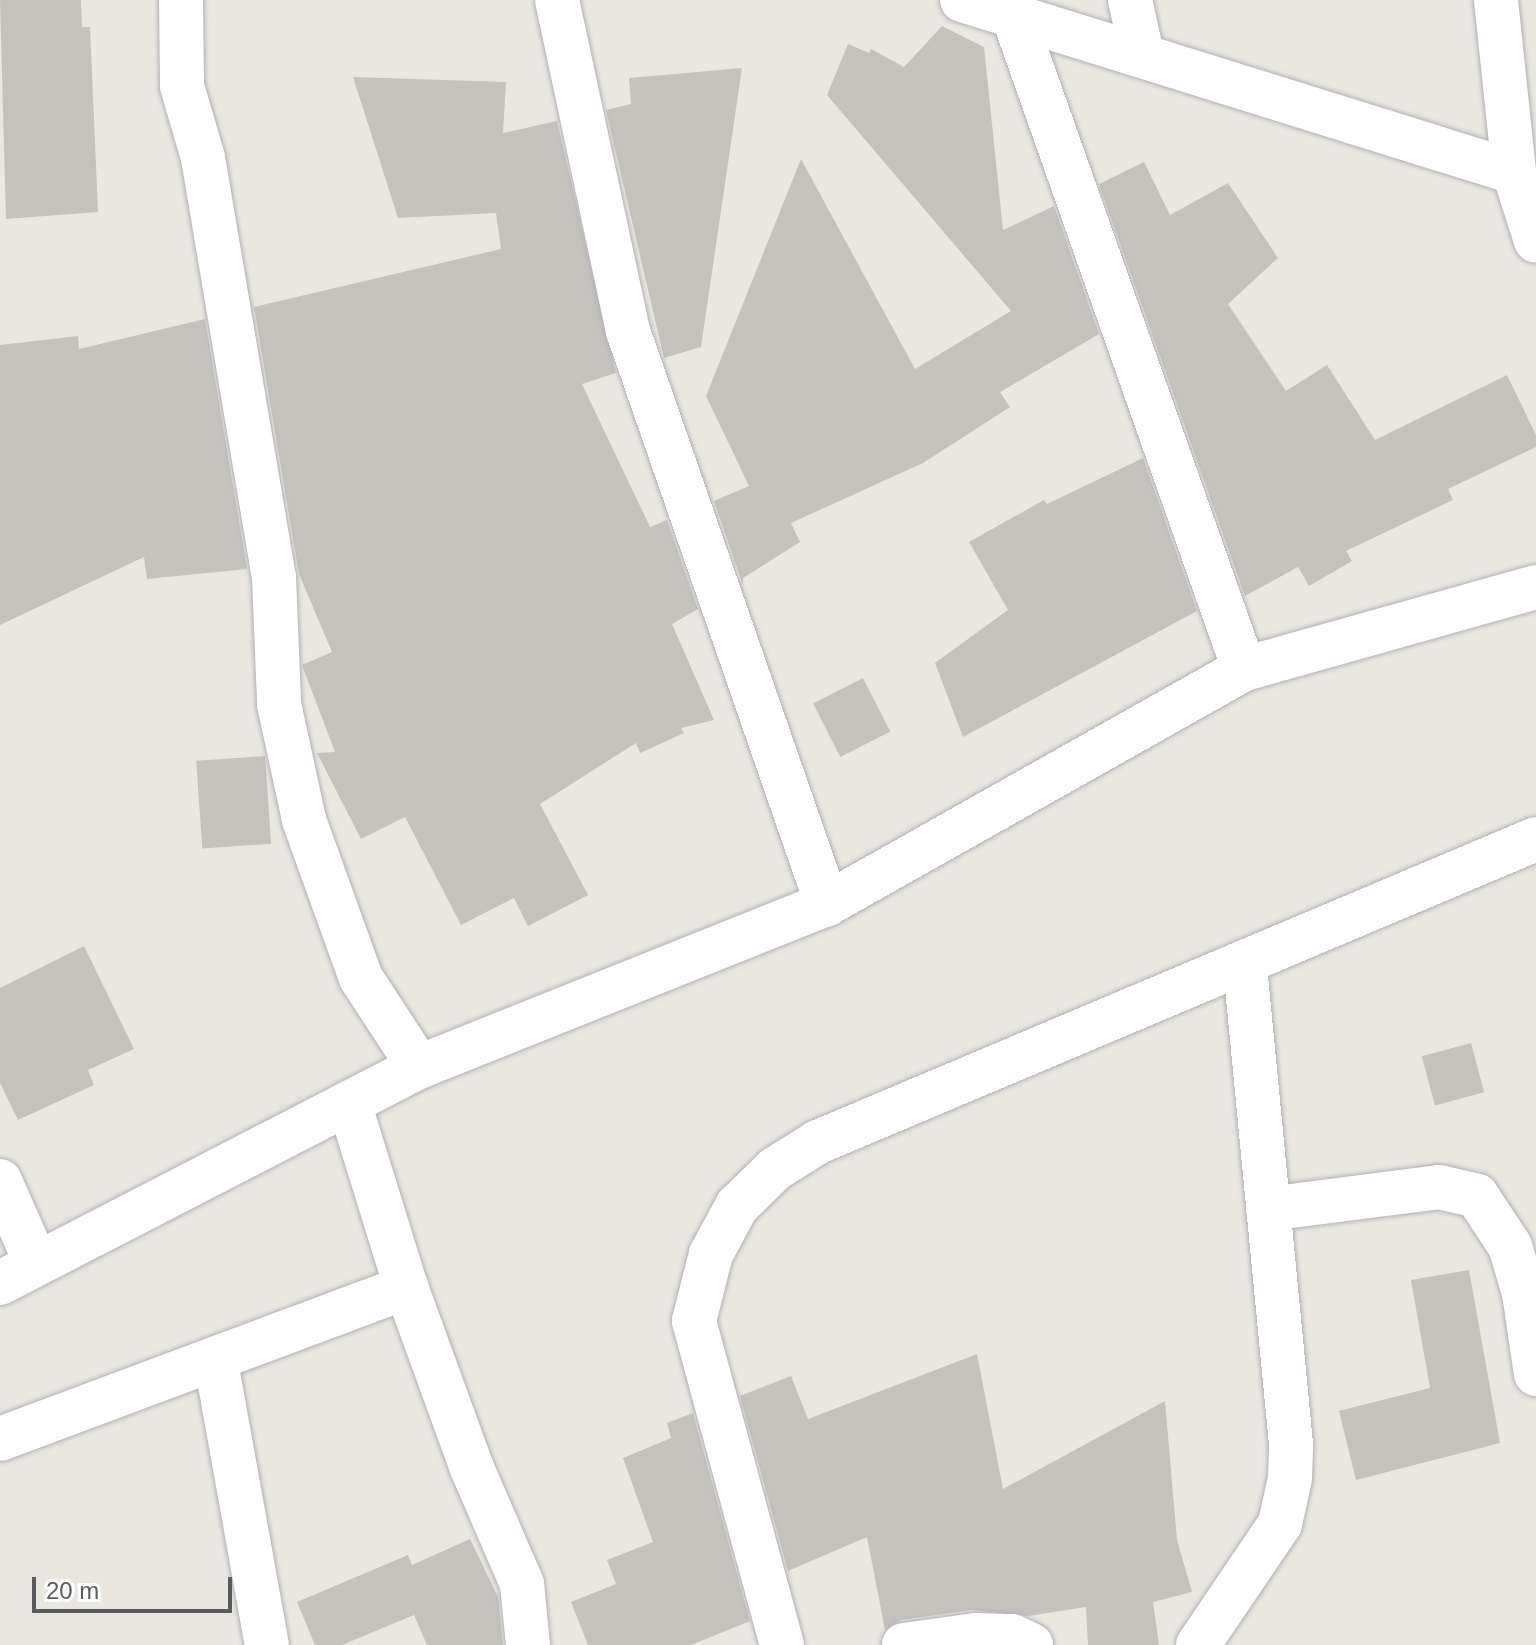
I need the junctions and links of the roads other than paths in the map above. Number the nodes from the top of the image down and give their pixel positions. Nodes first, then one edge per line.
1 (181, 0) edge
2 (557, 0) edge
3 (962, 0) edge
4 (1130, 0) edge
5 (1496, 0) edge
6 (1012, 12) junction
7 (1142, 54) junction
8 (1514, 172) junction
9 (1536, 241) edge
10 (1536, 587) edge
11 (1244, 669) junction
12 (1536, 839) edge
13 (827, 904) junction
14 (1245, 965) junction
15 (419, 1067) junction
16 (349, 1103) junction
17 (0, 1181) edge
18 (1268, 1209) junction
19 (18, 1273) edge
20 (406, 1287) junction
21 (216, 1362) junction
22 (1536, 1374) edge
23 (0, 1439) edge
24 (267, 1645) edge
25 (528, 1645) edge
26 (782, 1645) edge
27 (904, 1645) edge
28 (1031, 1645) edge
29 (1198, 1645) edge

1 - 15 street
2 - 13 street
3 - 6 street
4 - 7 street
5 - 8 street
6 - 7 street
6 - 11 street
7 - 8 street
8 - 9 street
10 - 11 street
11 - 13 street
12 - 14 street
13 - 15 street
14 - 18 street
14 - 26 street
15 - 16 street
16 - 19 street
16 - 20 street
17 - 19 street
18 - 22 street
18 - 29 street
20 - 21 street
20 - 25 street
21 - 23 street
21 - 24 street
27 - 28 street

